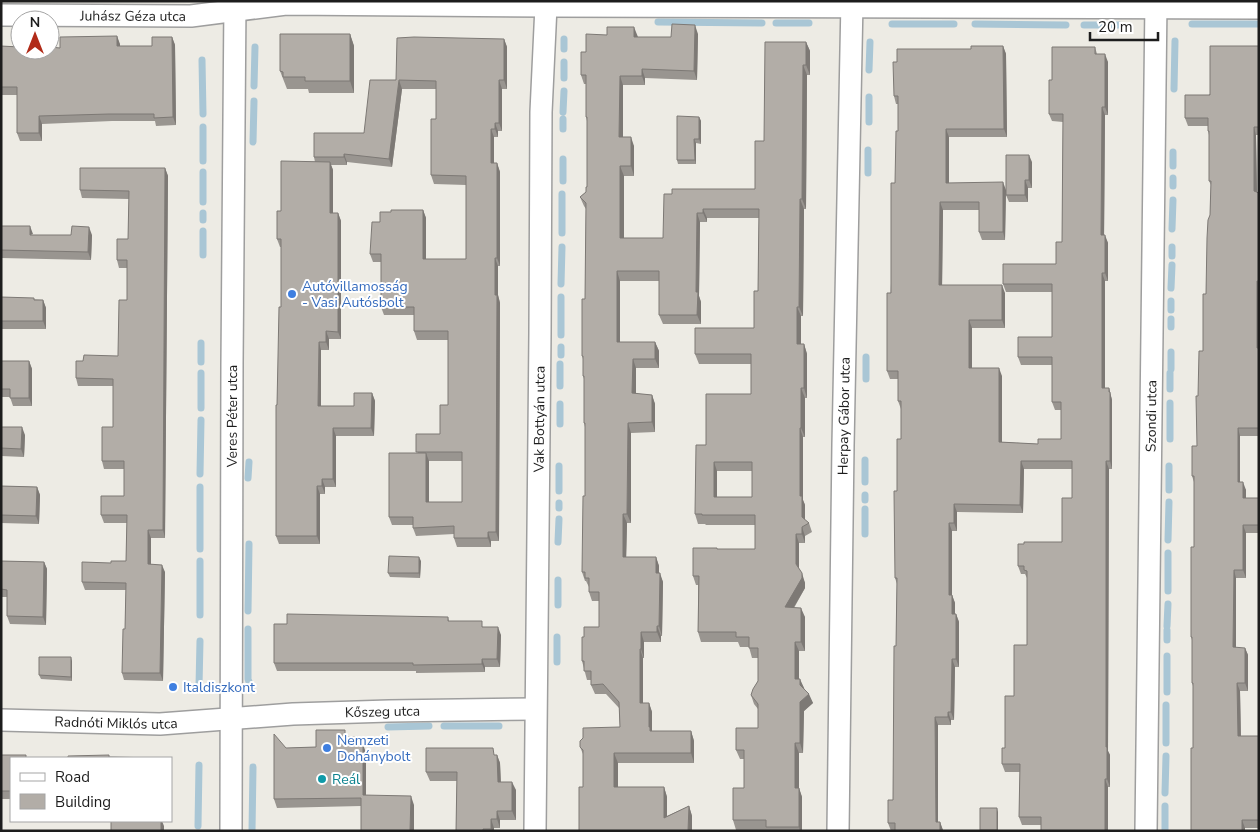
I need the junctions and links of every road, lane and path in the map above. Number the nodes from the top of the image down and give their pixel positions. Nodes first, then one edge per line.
1 (852, 4) edge
2 (1156, 4) edge
3 (235, 6) edge
4 (546, 6) junction
5 (1259, 8) edge
6 (1, 15) edge
7 (535, 709) junction
8 (231, 719) junction
9 (1, 720) edge
10 (231, 831) edge
11 (535, 831) edge
12 (838, 831) edge
13 (1146, 831) edge

1 - 2 street, Juhász Géza utca
1 - 4 street, Juhász Géza utca
1 - 12 street, Herpay Gábor utca
2 - 5 street, Juhász Géza utca
2 - 13 street, Szondi utca
3 - 4 street, Juhász Géza utca
3 - 6 street, Juhász Géza utca
3 - 8 street, Veres Péter utca
4 - 7 street, Vak Bottyán utca
7 - 8 street, Kőszeg utca
7 - 11 street, Vak Bottyán utca
8 - 9 street, Radnóti Miklós utca
8 - 10 street, Veres Péter utca

